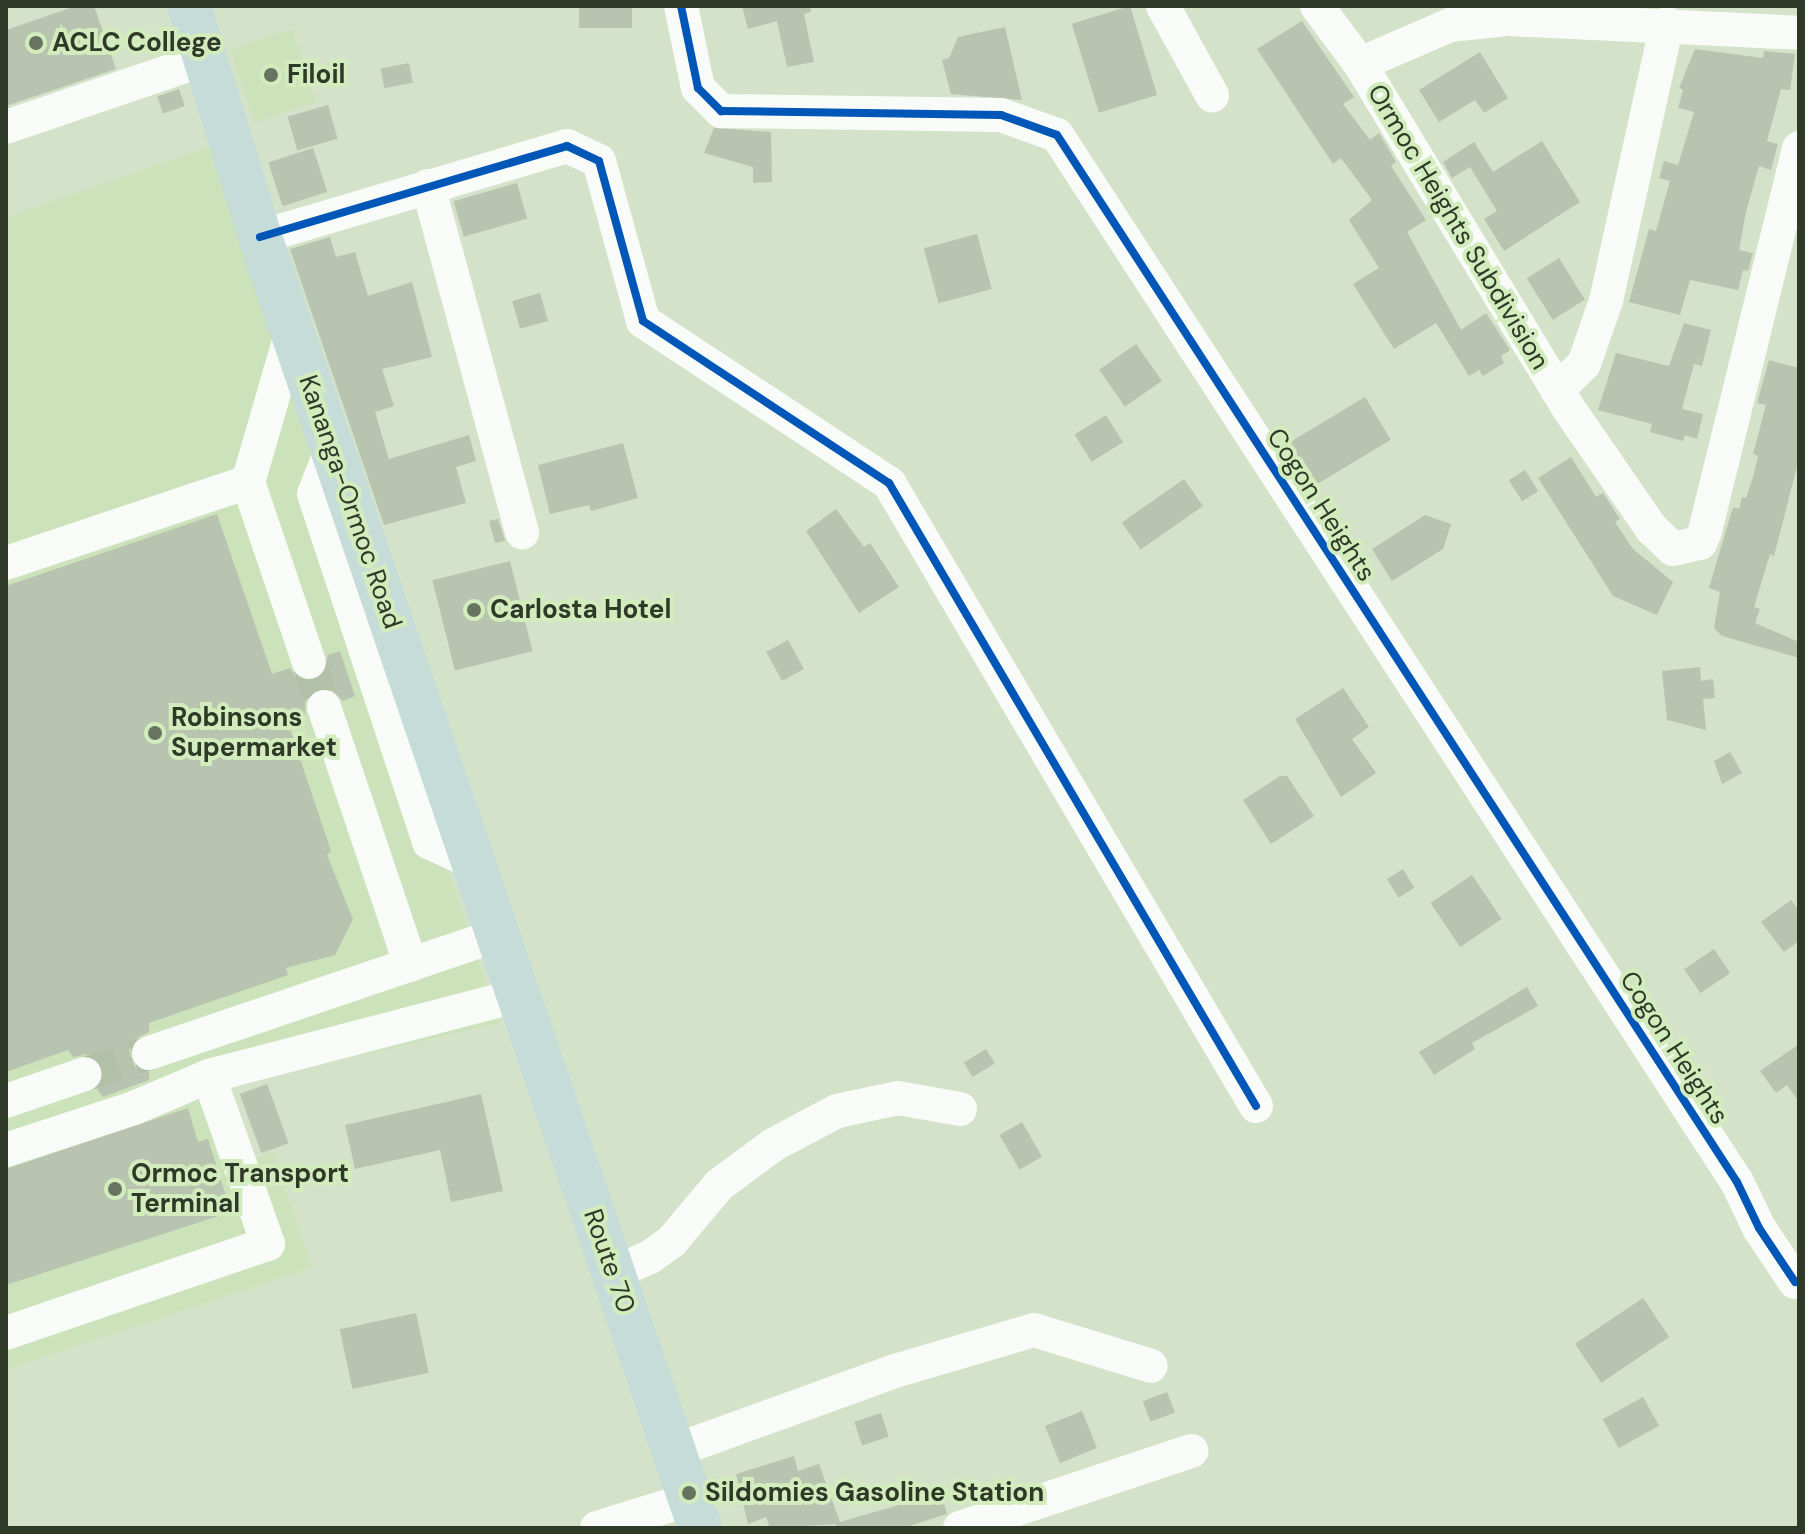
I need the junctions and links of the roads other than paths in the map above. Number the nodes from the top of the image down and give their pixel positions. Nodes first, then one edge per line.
1 (189, 6) edge
2 (210, 6) edge
3 (681, 6) edge
4 (1163, 6) edge
5 (1317, 6) edge
6 (1667, 24) junction
7 (1799, 33) edge
8 (206, 59) junction
9 (1360, 64) junction
10 (1212, 95) dead end
11 (6, 127) edge
12 (1799, 148) edge
13 (428, 186) junction
14 (260, 237) junction
15 (292, 331) junction
16 (1557, 390) junction
17 (248, 482) junction
18 (522, 532) dead end
19 (6, 563) edge
20 (309, 662) tunnel mouth
21 (324, 707) tunnel mouth
22 (498, 935) junction
23 (411, 965) junction
24 (519, 995) junction
25 (149, 1053) tunnel mouth
26 (85, 1074) tunnel mouth
27 (209, 1076) junction
28 (6, 1101) edge
29 (1256, 1106) dead end
30 (960, 1109) dead end
31 (6, 1150) edge
32 (613, 1273) junction
33 (1795, 1282) dead end
34 (6, 1333) edge
35 (1151, 1366) dead end
36 (674, 1451) junction
37 (1192, 1451) dead end
38 (695, 1513) edge
39 (597, 1528) edge
40 (960, 1528) edge

1 - 8 highway, Kananga-Ormoc Road
2 - 8 highway
3 - 33 street, Cogon Heights
4 - 10 street
5 - 9 street, Ormoc Heights Subdivision
6 - 7 street, Ormoc Heights Subdivision
6 - 9 street, Ormoc Heights Subdivision
6 - 16 street, Ormoc Heights Subdivision
8 - 11 street
8 - 14 highway, Kananga-Ormoc Road
9 - 16 street, Ormoc Heights Subdivision
12 - 16 street, Ormoc Heights Subdivision
13 - 14 street
13 - 18 street
13 - 29 street
14 - 15 highway, Kananga-Ormoc Road
15 - 17 street
15 - 22 highway, Kananga-Ormoc Road
17 - 19 street
17 - 20 street
21 - 23 street
22 - 23 street
22 - 24 highway, Kananga-Ormoc Road
23 - 25 street
24 - 27 street
24 - 32 highway, Route 70
26 - 28 street
27 - 31 street
27 - 34 street
30 - 32 street
32 - 36 highway, Route 70
35 - 36 street
36 - 38 highway, Route 70
37 - 40 street
38 - 39 street

